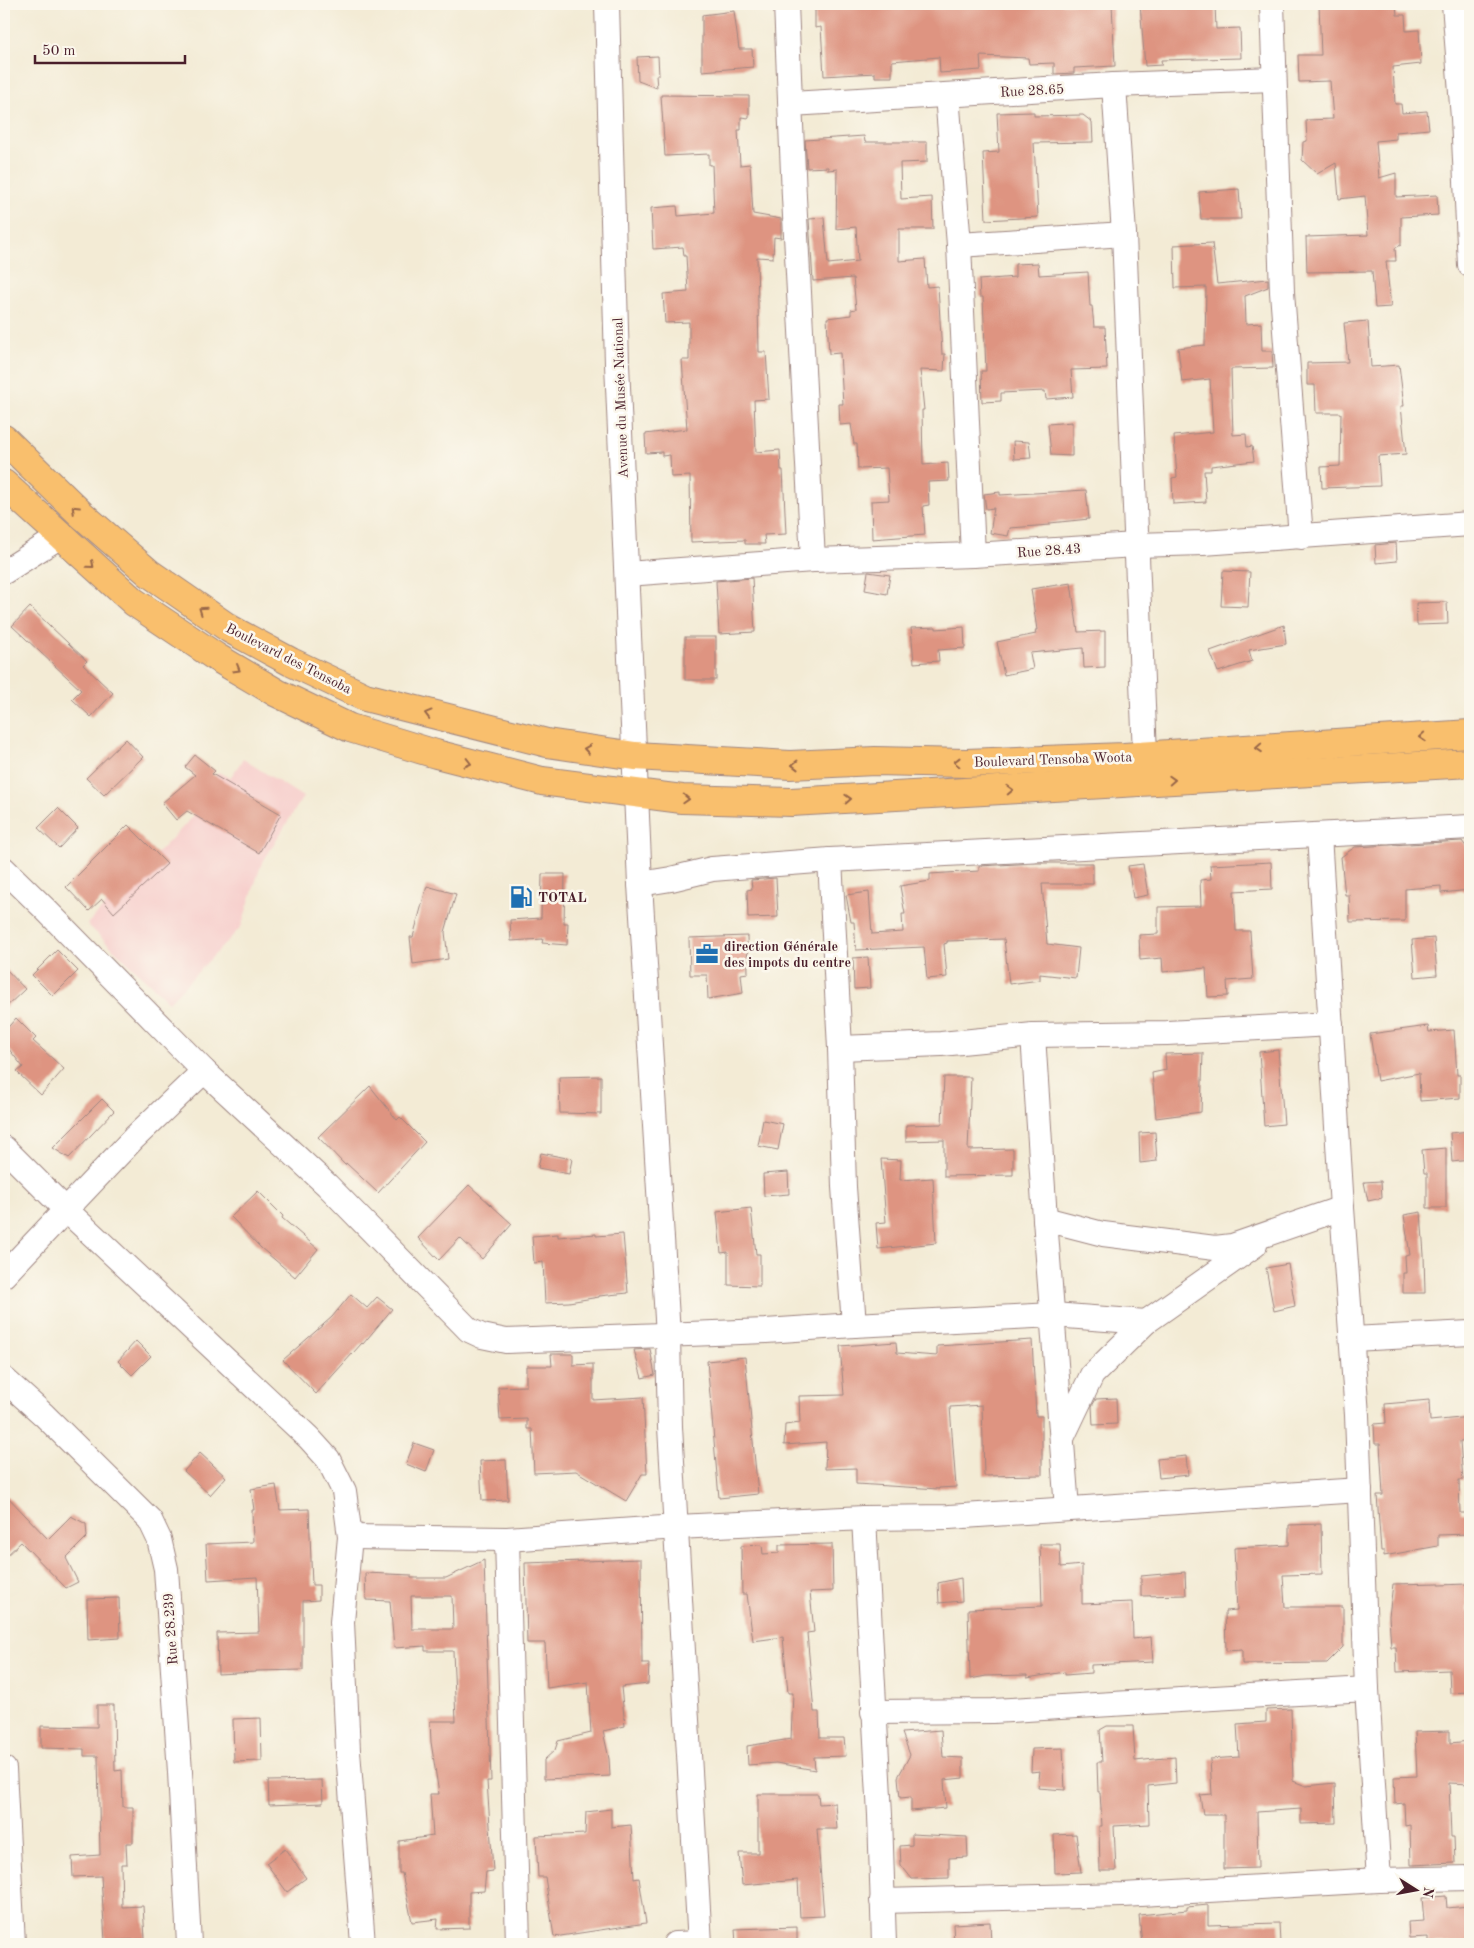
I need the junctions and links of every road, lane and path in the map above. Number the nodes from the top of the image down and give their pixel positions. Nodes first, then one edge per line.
1 (607, 4) edge
2 (786, 4) edge
3 (1272, 4) edge
4 (1454, 4) edge
5 (1274, 79) junction
6 (1114, 85) junction
7 (947, 95) junction
8 (791, 104) junction
9 (1124, 234) junction
10 (959, 245) junction
11 (1470, 265) edge
12 (4, 439) edge
13 (4, 484) edge
14 (1470, 524) edge
15 (60, 537) junction
16 (1300, 537) junction
17 (1136, 545) junction
18 (973, 555) junction
19 (814, 560) junction
20 (4, 572) edge
21 (627, 574) junction
22 (1470, 734) edge
23 (1145, 755) junction
24 (635, 756) junction
25 (1470, 764) edge
26 (637, 793) junction
27 (1470, 827) edge
28 (1319, 835) junction
29 (830, 860) junction
30 (4, 869) edge
31 (640, 884) junction
32 (1331, 1024) junction
33 (1033, 1035) junction
34 (840, 1048) junction
35 (204, 1071) junction
36 (4, 1148) edge
37 (1342, 1208) junction
38 (65, 1209) junction
39 (1045, 1220) junction
40 (1271, 1234) junction
41 (4, 1276) edge
42 (1053, 1315) junction
43 (1146, 1322) junction
44 (854, 1324) junction
45 (1470, 1333) edge
46 (668, 1335) junction
47 (1352, 1339) junction
48 (4, 1379) edge
49 (1062, 1438) junction
50 (1360, 1490) junction
51 (1067, 1509) junction
52 (864, 1518) junction
53 (677, 1527) junction
54 (350, 1537) junction
55 (507, 1539) junction
56 (1367, 1689) junction
57 (873, 1712) junction
58 (4, 1770) edge
59 (1470, 1878) edge
60 (1380, 1880) junction
61 (882, 1900) junction
62 (13, 1944) edge
63 (189, 1944) edge
64 (363, 1944) edge
65 (518, 1944) edge
66 (675, 1944) edge
67 (700, 1944) edge
68 (884, 1944) edge

1 - 21 street, Avenue du Musée National
2 - 8 street
3 - 5 street
4 - 11 street
5 - 6 street, Rue 28.65
5 - 16 street
6 - 7 street, Rue 28.65
6 - 9 street
7 - 8 street, Rue 28.65
7 - 10 street
8 - 19 street
9 - 10 street
9 - 17 street
10 - 18 street
24 -> 12 main road, Boulevard des Tensoba
13 - 15 main road
14 - 16 street, Rue 28.43
15 - 20 street
15 -> 26 main road
16 - 17 street, Rue 28.43
17 - 18 street, Rue 28.43
17 - 23 street
18 - 19 street, Rue 28.43
19 - 21 street, Rue 28.43
21 - 24 street, Avenue du Musée National
22 -> 23 main road, Boulevard Tensoba Woota
23 -> 24 main road, Boulevard Tensoba Woota
24 - 26 street, Avenue du Musée National
26 -> 25 main road, Boulevard Tensoba Woota
26 - 31 street, Avenue du Musée National
27 - 28 street
28 - 29 street
28 - 32 street
29 - 31 street
29 - 34 street
30 - 35 street
31 - 46 street, Avenue du Musée National
32 - 33 street
32 - 37 street
33 - 34 street
33 - 39 street
34 - 44 street
35 - 38 street
35 - 46 street
36 - 38 street
37 - 40 street
37 - 47 street
38 - 41 street
38 - 54 street
39 - 40 street
39 - 42 street
40 - 43 street
42 - 43 street
42 - 44 street
42 - 49 street
43 - 49 street
44 - 46 street
45 - 47 street
46 - 53 street, Avenue du Musée National
47 - 50 street
48 - 63 street, Rue 28.239
49 - 51 street
50 - 51 street
50 - 56 street
51 - 52 street
52 - 53 street
52 - 57 street
53 - 55 street
53 - 67 street, Avenue du Musée National
54 - 55 street
54 - 64 street
55 - 65 street
56 - 57 street
56 - 60 street
57 - 61 street
58 - 62 street
59 - 60 street
60 - 61 street
61 - 68 street
66 - 67 street

